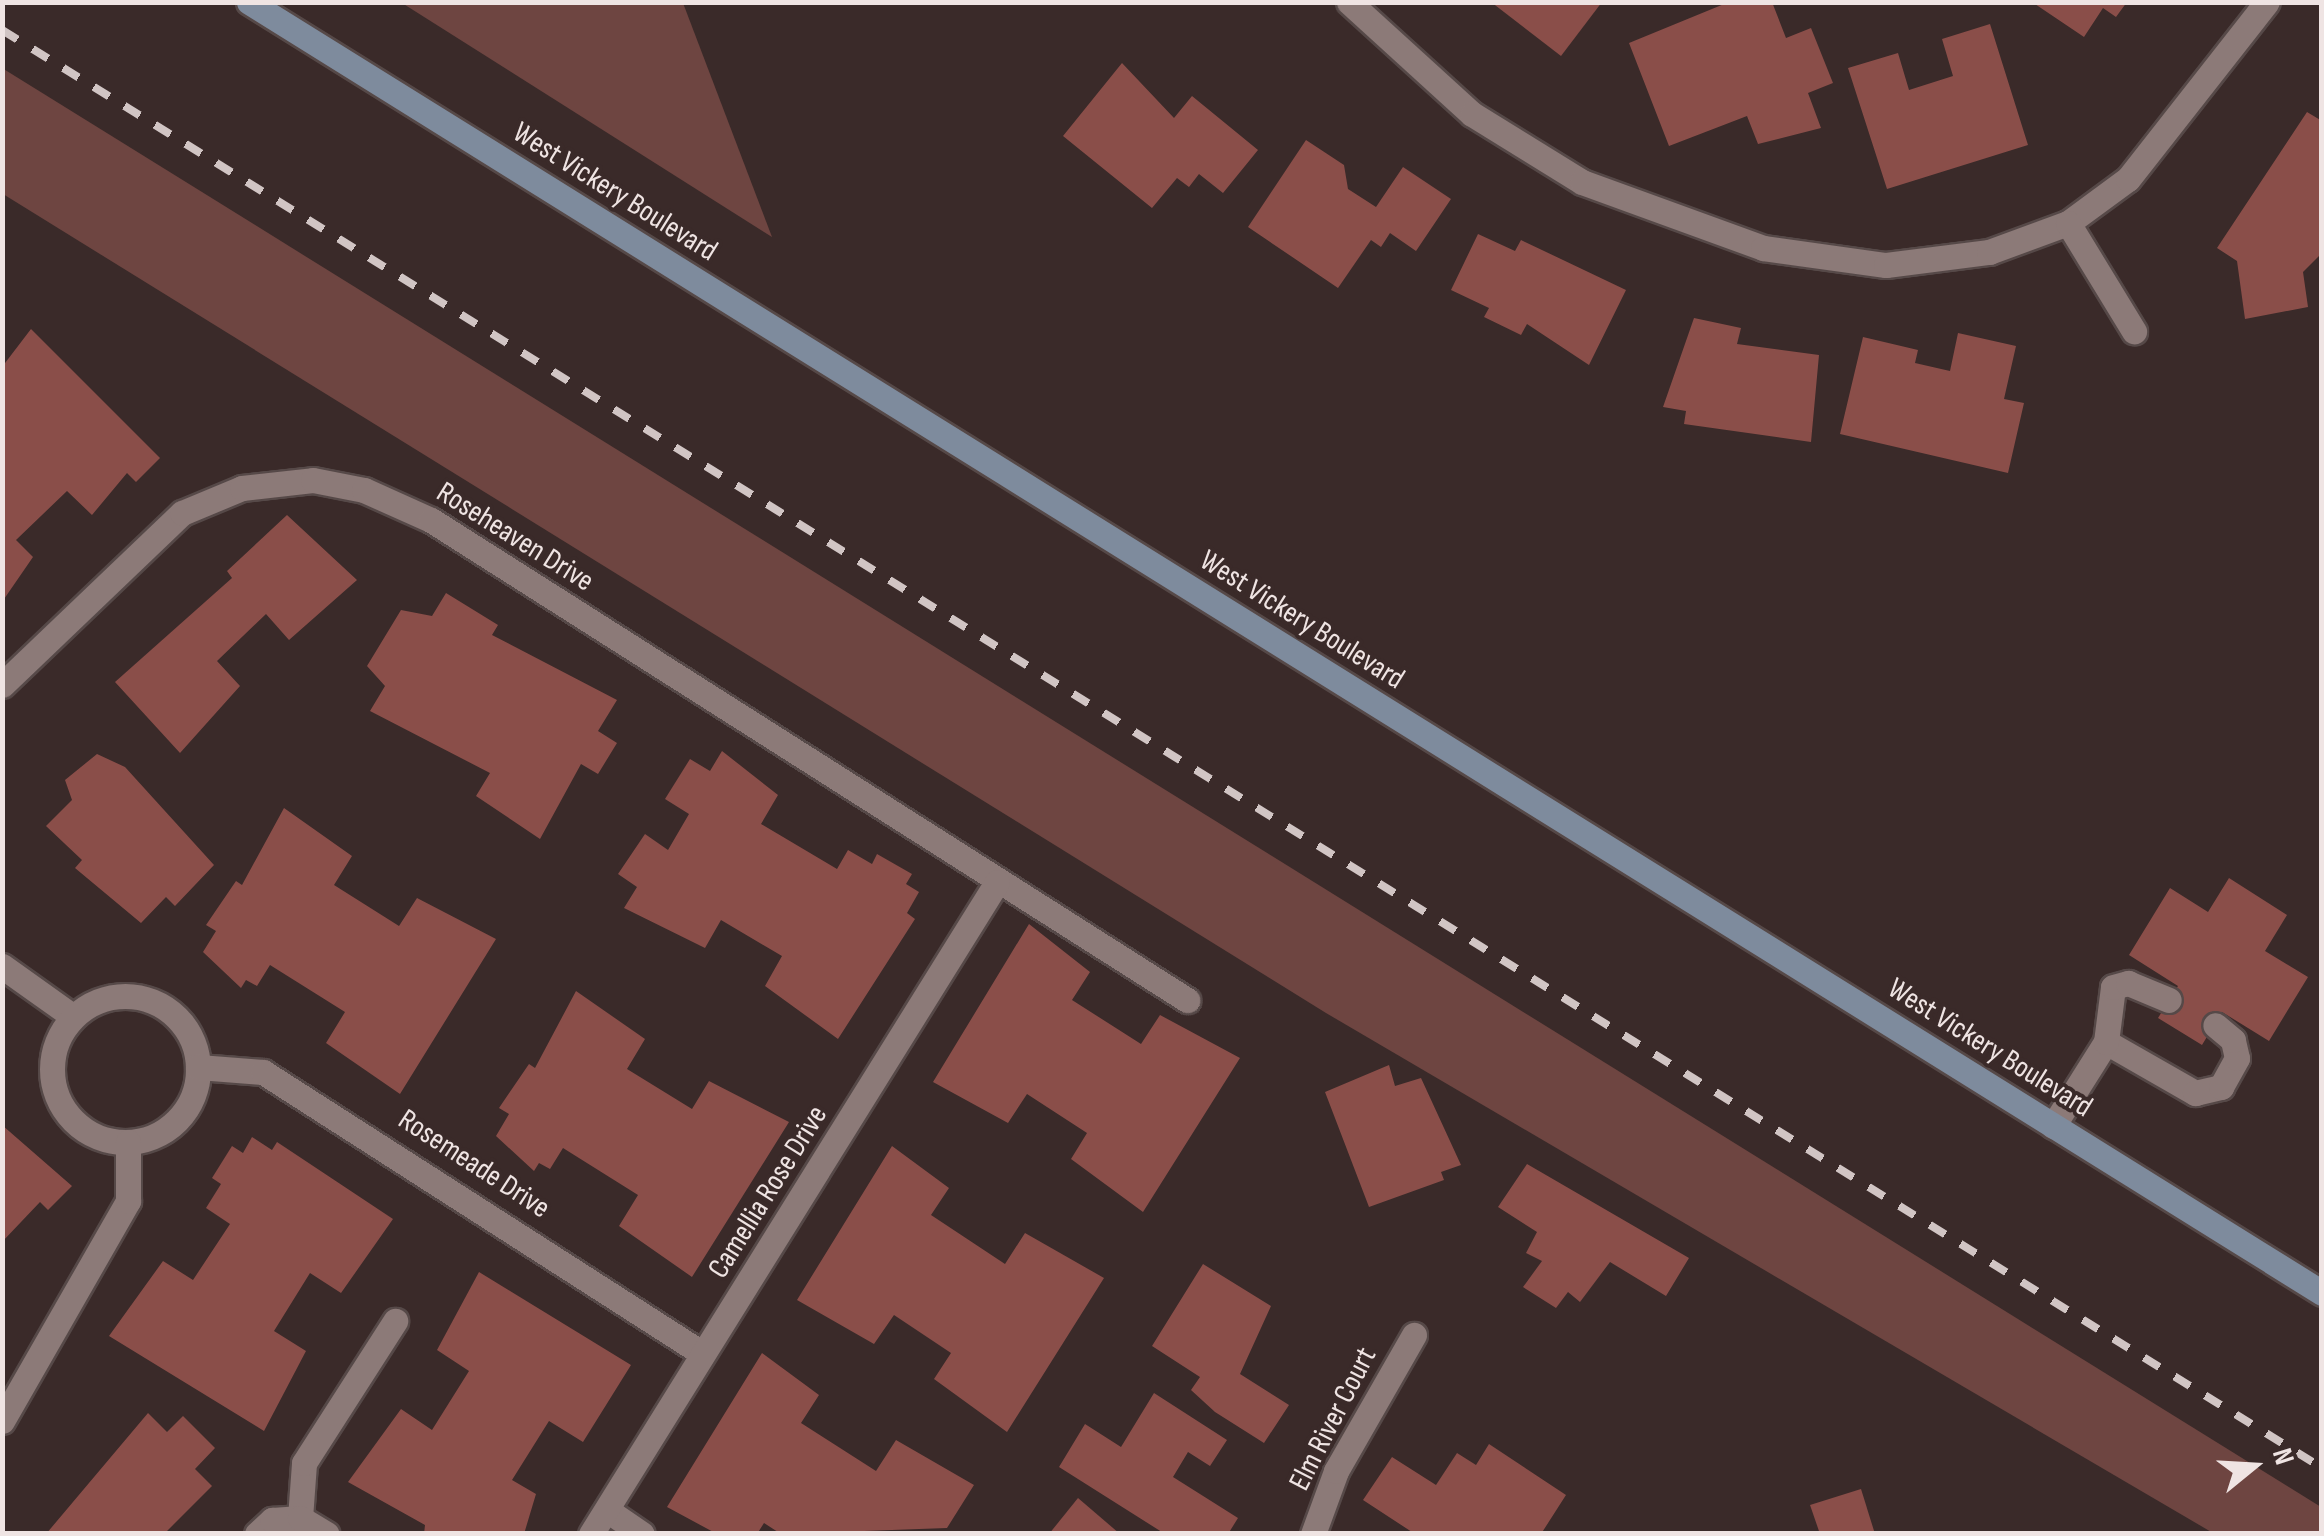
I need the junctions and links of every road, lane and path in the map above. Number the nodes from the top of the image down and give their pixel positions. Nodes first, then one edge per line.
1 (249, 2) edge
2 (1349, 2) edge
3 (2267, 2) edge
4 (2068, 222) junction
5 (2134, 332) dead end
6 (2, 684) edge
7 (997, 882) junction
8 (2, 966) edge
9 (1187, 1000) dead end
10 (2170, 1000) dead end
11 (72, 1016) junction
12 (2215, 1025) dead end
13 (2106, 1042) junction
14 (198, 1067) junction
15 (2053, 1126) junction
16 (128, 1142) junction
17 (2322, 1293) edge
18 (396, 1320) dead end
19 (1414, 1335) dead end
20 (700, 1352) junction
21 (2, 1420) edge
22 (607, 1510) junction
23 (300, 1518) junction
24 (257, 1534) edge
25 (328, 1534) edge
26 (591, 1534) edge
27 (642, 1534) edge
28 (1313, 1534) edge

1 - 15 main road, West Vickery Boulevard
2 - 4 street
3 - 4 street
4 - 5 street
6 - 7 street, Roseheaven Drive
7 - 9 street, Roseheaven Drive
7 - 20 street, Camellia Rose Drive
8 - 11 street
10 - 13 street
11 - 14 street
11 - 16 street
12 - 13 street
13 - 15 street
14 - 16 street
14 - 20 street, Rosemeade Drive
15 - 17 main road, West Vickery Boulevard
16 - 21 street
18 - 23 street
19 - 28 street, Elm River Court
20 - 22 street, Camellia Rose Drive
22 - 26 street, Camellia Rose Drive
22 - 27 street
23 - 24 street
23 - 25 street

